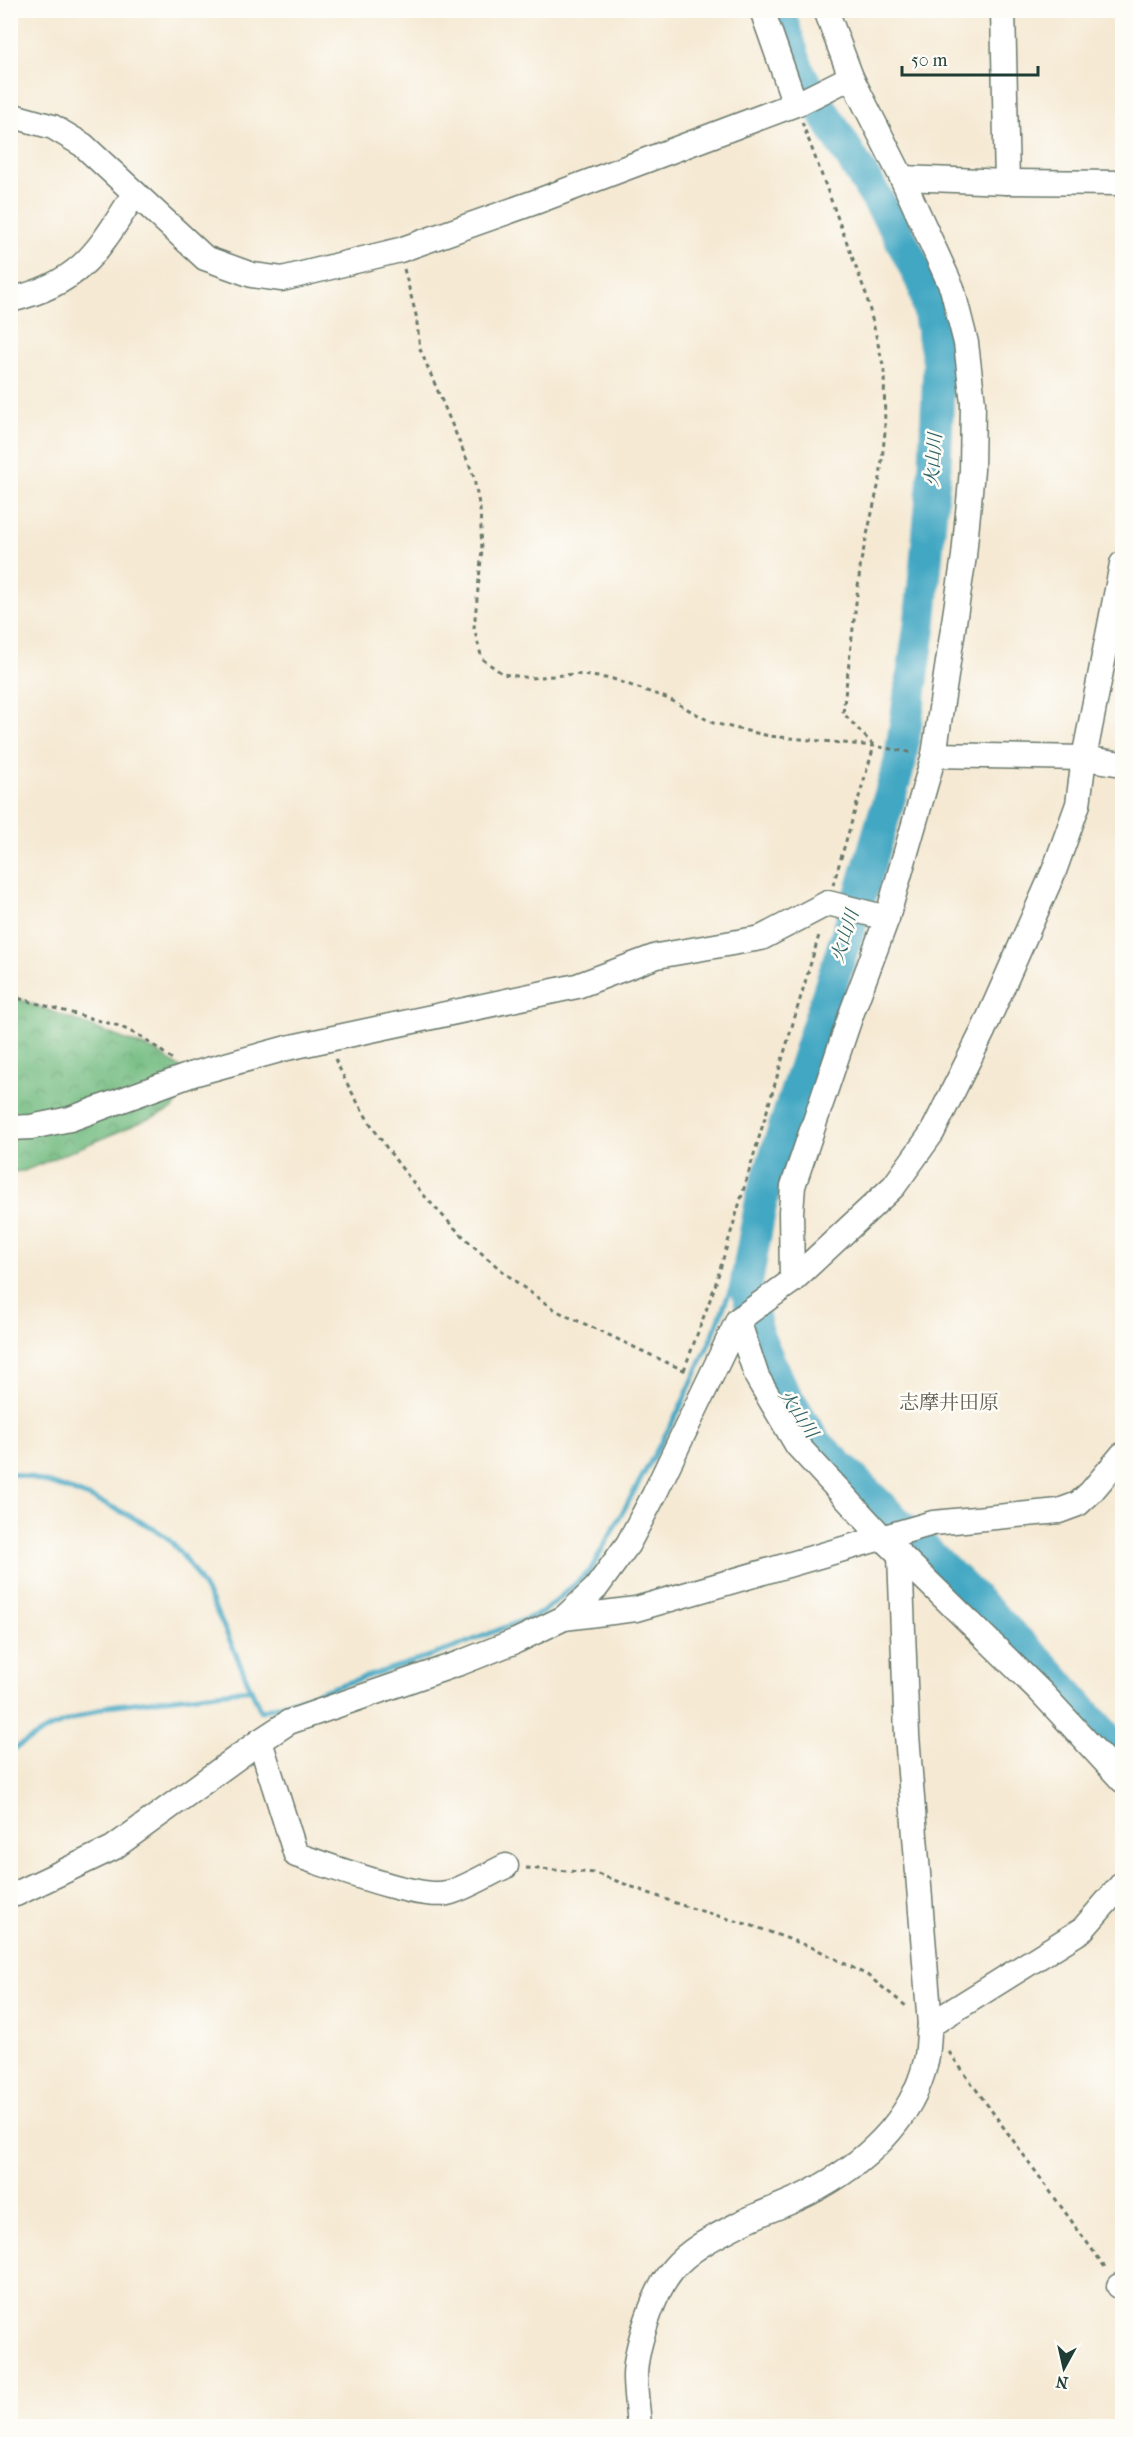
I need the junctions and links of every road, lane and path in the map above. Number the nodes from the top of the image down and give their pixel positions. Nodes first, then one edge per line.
1 (762, 10) edge
2 (826, 10) edge
3 (1003, 10) edge
4 (851, 77) junction
5 (798, 103) junction
6 (10, 115) edge
7 (902, 178) junction
8 (1006, 182) junction
9 (1122, 183) edge
10 (135, 193) junction
11 (400, 250) junction
12 (10, 300) edge
13 (1122, 564) edge
14 (874, 746) junction
15 (929, 755) junction
16 (1084, 758) junction
17 (1122, 764) edge
18 (832, 903) junction
19 (881, 916) junction
20 (10, 996) edge
21 (326, 1039) junction
22 (193, 1074) junction
23 (10, 1128) edge
24 (792, 1281) junction
25 (738, 1320) junction
26 (1122, 1455) edge
27 (882, 1537) junction
28 (900, 1555) junction
29 (564, 1618) junction
30 (260, 1741) junction
31 (1122, 1780) edge
32 (506, 1866) joint
33 (1122, 1884) edge
34 (12, 1899) edge
35 (930, 2025) junction
36 (1121, 2286) edge
37 (639, 2427) edge

1 - 5 street
2 - 4 street
3 - 8 street
4 - 5 street
4 - 7 street
5 - 11 street
5 - 14 path
6 - 10 street
7 - 8 street
7 - 15 street
8 - 9 street
10 - 11 street
10 - 12 street
11 - 14 path
13 - 16 street
14 - 15 path
14 - 18 path
15 - 16 street
15 - 19 street
16 - 17 street
16 - 24 street
18 - 19 street
18 - 21 street
18 - 21 path
19 - 24 street
20 - 22 path
21 - 22 street
22 - 23 street
24 - 25 street
25 - 27 street
25 - 29 street
26 - 27 street
27 - 28 street
27 - 29 street
28 - 31 street
28 - 35 street
29 - 30 street
30 - 32 street
30 - 34 street
32 - 35 path
33 - 35 street
35 - 36 path
35 - 37 street

